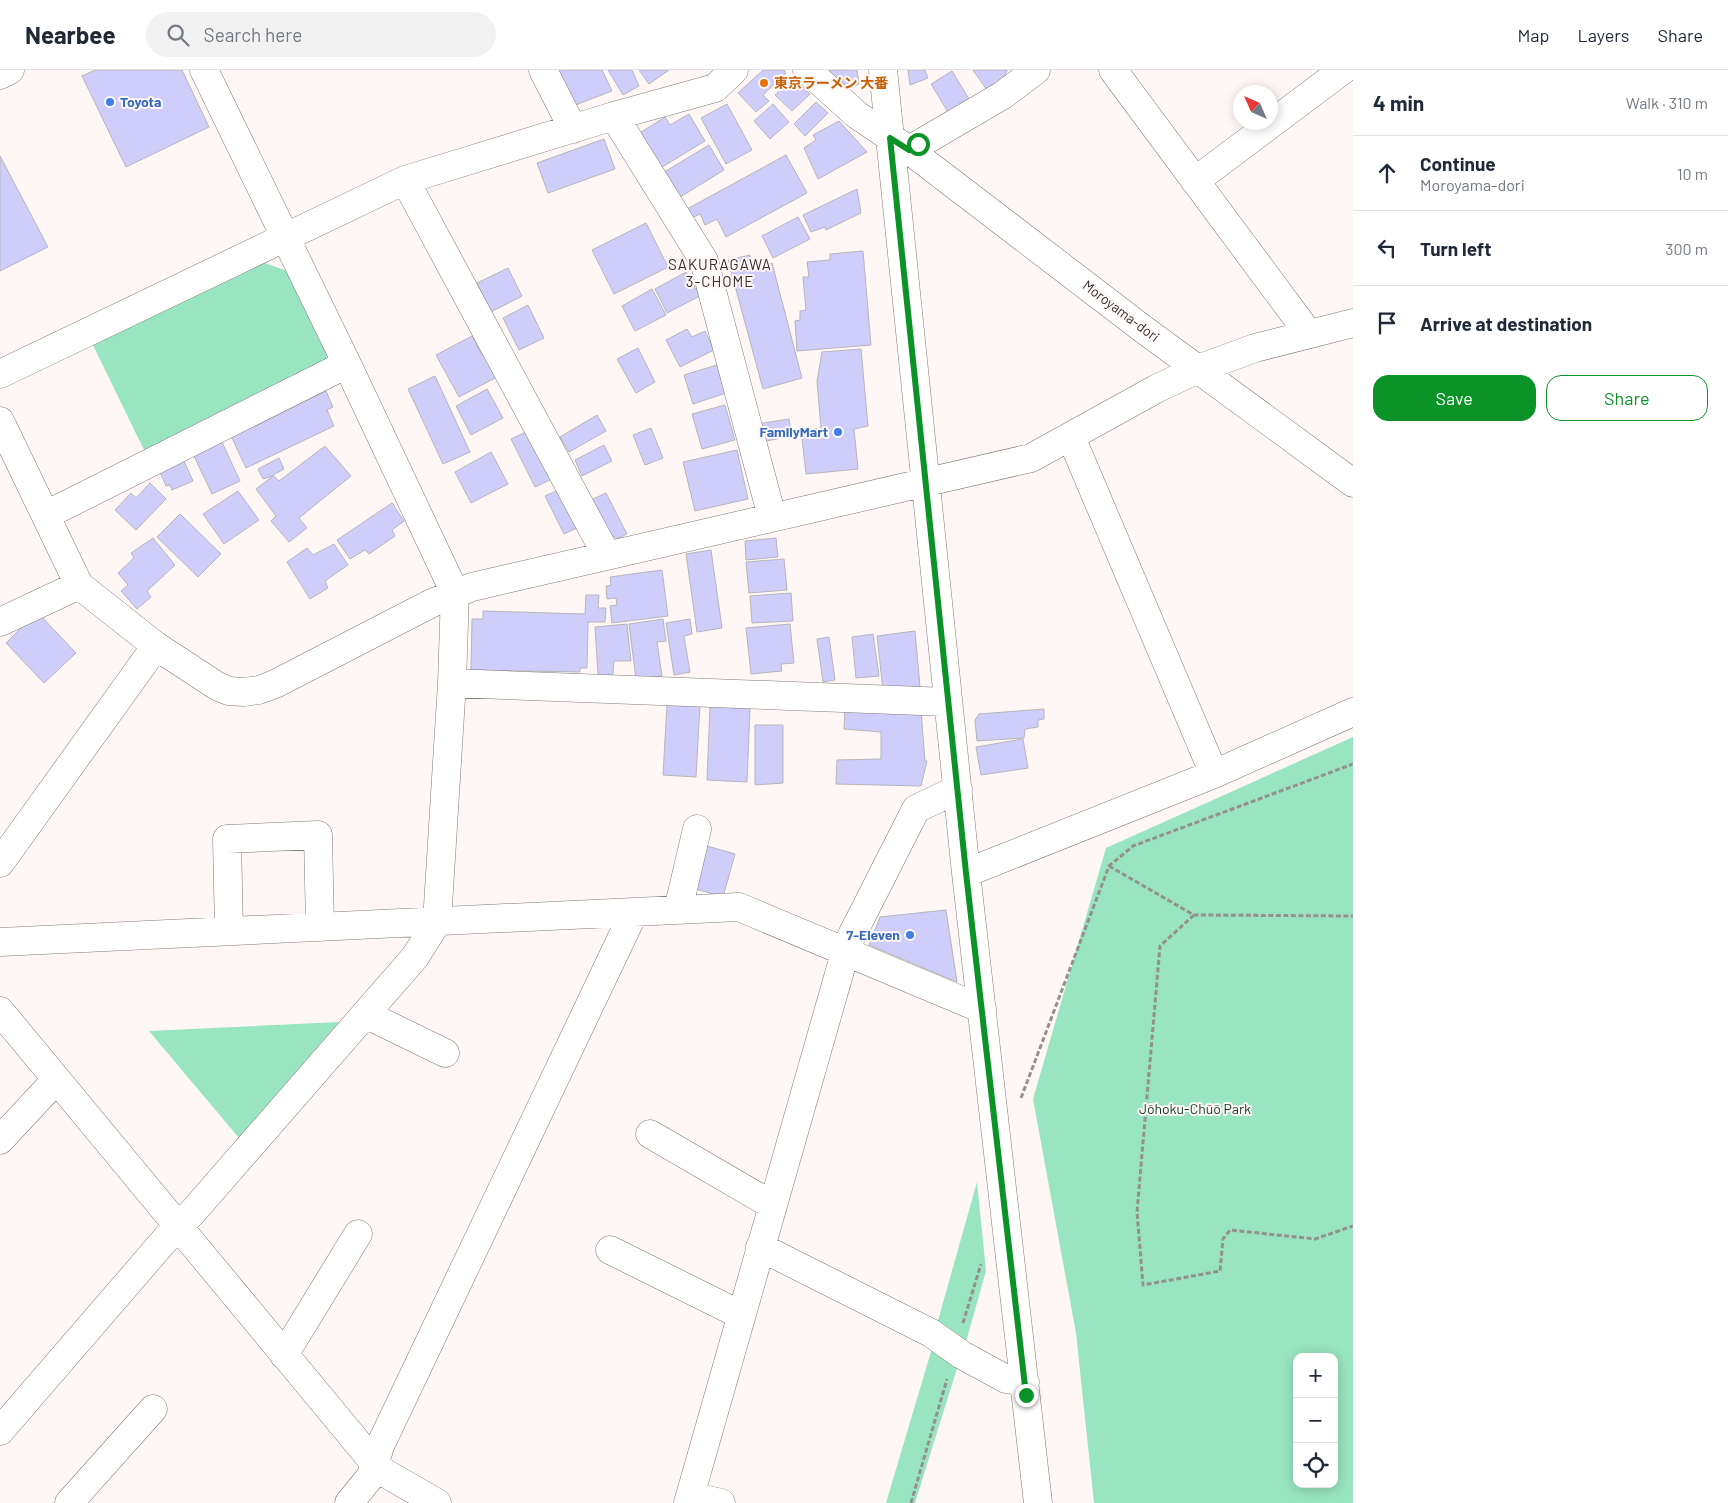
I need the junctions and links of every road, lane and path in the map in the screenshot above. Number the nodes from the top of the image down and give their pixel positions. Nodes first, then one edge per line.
1 (10, 70) edge
2 (204, 70) edge
3 (543, 70) edge
4 (734, 70) edge
5 (807, 70) edge
6 (883, 70) edge
7 (1036, 70) edge
8 (1113, 70) edge
9 (1343, 70) edge
10 (0, 75) edge
11 (614, 116) junction
12 (573, 129) junction
13 (899, 144) junction
14 (405, 180) junction
15 (1195, 181) junction
16 (284, 238) junction
17 (1353, 323) edge
18 (1309, 334) junction
19 (347, 364) junction
20 (1198, 369) junction
21 (0, 374) edge
22 (0, 421) edge
23 (1071, 437) junction
24 (1353, 482) edge
25 (925, 483) junction
26 (46, 515) junction
27 (772, 517) junction
28 (606, 554) junction
29 (79, 584) junction
30 (455, 593) junction
31 (0, 622) edge
32 (156, 646) junction
33 (452, 683) junction
34 (948, 702) junction
35 (1353, 712) edge
36 (1353, 764) edge
37 (1214, 774) junction
38 (958, 789) junction
39 (697, 829) dead end
40 (0, 863) edge
41 (1109, 866) junction
42 (966, 873) junction
43 (678, 910) junction
44 (634, 912) junction
45 (1194, 915) junction
46 (1353, 916) edge
47 (437, 922) junction
48 (320, 927) junction
49 (230, 931) junction
50 (0, 942) edge
51 (845, 953) junction
52 (982, 1008) junction
53 (0, 1011) edge
54 (365, 1014) junction
55 (444, 1053) dead end
56 (56, 1080) junction
57 (1021, 1100) dead end
58 (650, 1134) dead end
59 (0, 1140) edge
60 (772, 1205) junction
61 (178, 1226) junction
62 (1353, 1226) edge
63 (358, 1234) dead end
64 (760, 1247) junction
65 (610, 1250) dead end
66 (741, 1316) junction
67 (284, 1354) junction
68 (1024, 1382) junction
69 (153, 1409) dead end
70 (0, 1431) edge
71 (376, 1465) junction
72 (689, 1499) edge
73 (69, 1503) edge
74 (349, 1503) edge
75 (437, 1503) edge
76 (721, 1503) edge
77 (1038, 1503) edge

1 - 10 main road
2 - 16 main road
3 - 12 main road
4 - 11 main road
5 - 13 main road, Moroyama-dori
6 - 13 main road
7 - 13 main road
8 - 15 main road
9 - 15 main road
11 - 12 main road
11 - 27 main road
12 - 14 main road
13 - 20 main road, Moroyama-dori
13 - 25 main road
14 - 16 main road
14 - 28 main road
15 - 18 main road
16 - 19 main road
16 - 21 main road
17 - 18 main road
18 - 20 main road
19 - 26 main road
19 - 30 main road
20 - 23 main road
20 - 24 main road, Moroyama-dori
22 - 26 main road
23 - 25 main road
23 - 37 main road
25 - 27 main road
25 - 34 main road
26 - 29 main road
27 - 28 main road
28 - 30 main road
29 - 31 main road
29 - 32 main road
30 - 32 main road
30 - 33 main road
32 - 40 main road
33 - 34 main road
33 - 47 main road
34 - 38 main road
35 - 37 main road
36 - 41 path
37 - 42 main road
38 - 42 main road
38 - 51 main road
39 - 43 main road
41 - 45 path
41 - 57 path
42 - 52 main road
43 - 44 main road
43 - 51 main road
44 - 47 main road
44 - 71 main road
45 - 46 path
45 - 62 path
47 - 48 main road
47 - 54 main road
48 - 49 main road
48 - 49 main road
49 - 50 main road
51 - 52 main road
51 - 60 main road
52 - 68 main road
53 - 56 main road
54 - 55 main road
54 - 61 main road
56 - 59 main road
56 - 61 main road
58 - 60 main road
60 - 64 main road
61 - 67 main road
61 - 70 main road
63 - 67 main road
64 - 66 main road
64 - 68 main road
65 - 66 main road
66 - 72 main road
67 - 71 main road
68 - 77 main road
69 - 73 main road
71 - 74 main road
71 - 75 main road
72 - 76 main road

